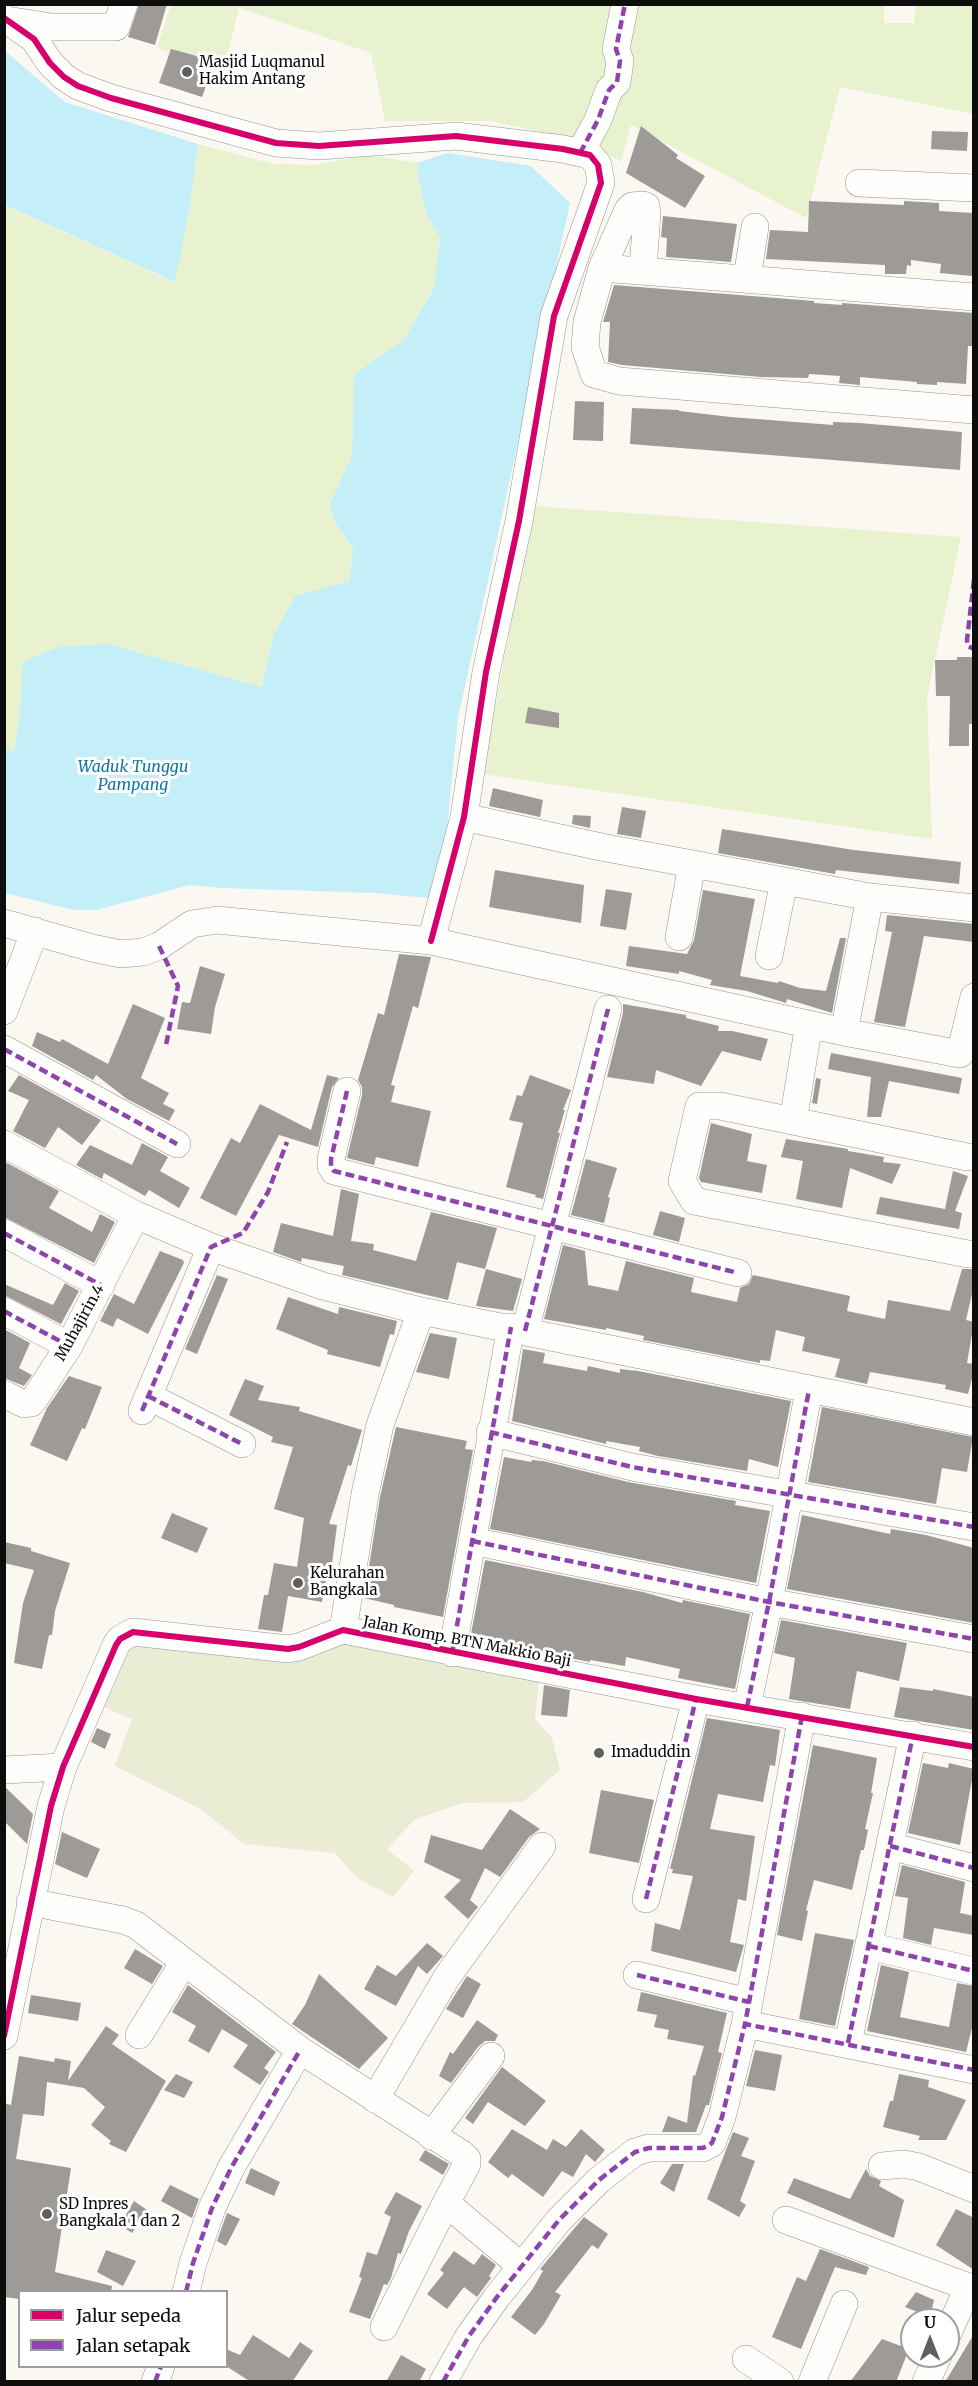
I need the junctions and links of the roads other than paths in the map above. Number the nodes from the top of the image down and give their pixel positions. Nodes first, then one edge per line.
1 (124, 4) edge
2 (625, 4) edge
3 (7, 20) edge
4 (580, 153) junction
5 (859, 183) dead end
6 (974, 188) edge
7 (755, 227) dead end
8 (602, 268) junction
9 (643, 269) junction
10 (747, 278) junction
11 (974, 297) edge
12 (974, 410) edge
13 (464, 817) junction
14 (692, 864) junction
15 (784, 881) junction
16 (870, 897) junction
17 (974, 908) edge
18 (4, 923) edge
19 (35, 931) junction
20 (680, 937) dead end
21 (430, 941) junction
22 (769, 956) dead end
23 (974, 997) edge
24 (608, 1009) dead end
25 (4, 1011) edge
26 (809, 1024) junction
27 (844, 1032) junction
28 (4, 1049) edge
29 (347, 1091) dead end
30 (793, 1121) junction
31 (4, 1144) edge
32 (177, 1144) dead end
33 (967, 1157) dead end
34 (136, 1215) junction
35 (552, 1225) junction
36 (4, 1233) edge
37 (211, 1247) junction
38 (968, 1254) dead end
39 (738, 1273) dead end
40 (101, 1285) junction
41 (4, 1311) edge
42 (421, 1311) junction
43 (518, 1329) junction
44 (69, 1346) junction
45 (809, 1390) junction
46 (4, 1394) edge
47 (974, 1422) edge
48 (490, 1432) junction
49 (242, 1444) dead end
50 (789, 1494) junction
51 (974, 1527) edge
52 (472, 1541) junction
53 (769, 1602) junction
54 (343, 1630) junction
55 (974, 1639) edge
56 (452, 1653) junction
57 (696, 1699) junction
58 (747, 1707) junction
59 (802, 1716) junction
60 (914, 1735) junction
61 (974, 1747) edge
62 (63, 1767) junction
63 (4, 1770) edge
64 (542, 1846) dead end
65 (890, 1846) junction
66 (974, 1868) edge
67 (646, 1899) dead end
68 (30, 1902) junction
69 (869, 1946) junction
70 (184, 1962) junction
71 (974, 1971) edge
72 (636, 1975) dead end
73 (9, 1981) edge
74 (747, 2013) junction
75 (139, 2035) dead end
76 (4, 2036) edge
77 (848, 2043) junction
78 (300, 2050) junction
79 (491, 2056) dead end
80 (974, 2070) edge
81 (375, 2099) junction
82 (431, 2136) junction
83 (882, 2166) dead end
84 (974, 2189) edge
85 (446, 2203) junction
86 (786, 2220) dead end
87 (521, 2266) junction
88 (971, 2288) edge
89 (186, 2290) edge
90 (844, 2304) dead end
91 (960, 2310) edge
92 (384, 2327) dead end
93 (746, 2359) dead end
94 (161, 2368) edge
95 (932, 2368) edge
96 (155, 2382) edge
97 (443, 2382) edge
98 (780, 2382) edge
99 (812, 2382) edge
100 (926, 2382) edge

1 - 3 street
2 - 4 street
3 - 4 street
4 - 13 street
5 - 6 street
7 - 10 street
8 - 9 street
8 - 9 street
8 - 12 street
9 - 10 street
10 - 11 street
13 - 14 street
13 - 21 street
14 - 15 street
14 - 20 street
15 - 16 street
15 - 22 street
16 - 17 street
16 - 27 street
18 - 19 street
19 - 21 street
19 - 25 street
21 - 26 street
23 - 27 street
24 - 35 street
26 - 27 street
26 - 30 street
28 - 32 street
29 - 35 street
30 - 33 street
30 - 38 street
31 - 34 street
34 - 37 street
34 - 40 street, Muhajirin.4
35 - 39 street
35 - 43 street
36 - 40 street
37 - 42 street
37 - 49 street
40 - 44 street, Muhajirin.4
41 - 44 street
42 - 43 street
42 - 54 street
43 - 45 street
43 - 48 street
44 - 46 street, Muhajirin.4
45 - 47 street
45 - 50 street
48 - 50 street
48 - 52 street
50 - 51 street
50 - 53 street
52 - 53 street
52 - 56 street
53 - 55 street
53 - 58 street
54 - 56 street, Jalan Komp. BTN Makkio Baji
54 - 62 street, Jalan Komp. BTN Makkio Baji
56 - 57 street, Jalan Komp. BTN Makkio Baji
57 - 58 street, Jalan Komp. BTN Makkio Baji
57 - 67 street
58 - 59 street, Jalan Komp. BTN Makkio Baji
59 - 60 street, Jalan Komp. BTN Makkio Baji
59 - 74 street
60 - 61 street, Jalan Komp. BTN Makkio Baji
60 - 65 street
62 - 63 street
62 - 68 street, Jalan Komp. BTN Makkio Baji
64 - 81 street
65 - 66 street
65 - 69 street
68 - 70 street
68 - 73 street, Jalan Komp. BTN Makkio Baji
69 - 71 street
69 - 77 street
70 - 75 street
70 - 78 street
72 - 74 street
73 - 76 street, Jalan Komp. BTN Makkio Baji
74 - 77 street
74 - 87 street
77 - 80 street
78 - 81 street
78 - 89 street
79 - 82 street
81 - 82 street
82 - 85 street
83 - 84 street
85 - 87 street
85 - 92 street
86 - 88 street
87 - 97 street
88 - 91 street
90 - 99 street
93 - 98 street
94 - 96 street
95 - 100 street

